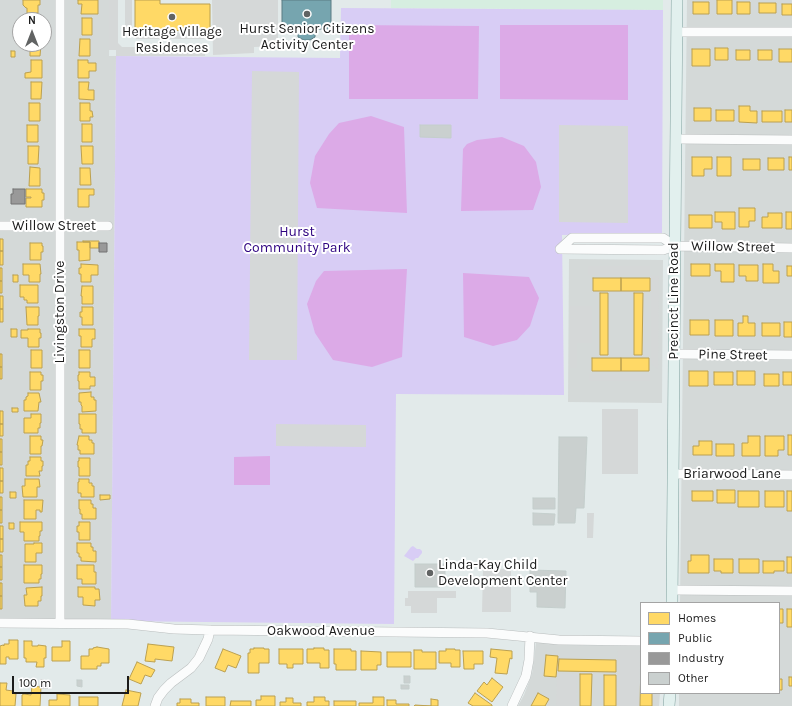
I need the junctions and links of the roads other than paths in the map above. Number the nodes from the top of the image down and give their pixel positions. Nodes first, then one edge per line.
1 (60, 0) edge
2 (677, 0) edge
3 (677, 32) junction
4 (792, 32) edge
5 (676, 139) junction
6 (792, 140) edge
7 (0, 226) edge
8 (60, 226) junction
9 (108, 226) dead end
10 (675, 246) junction
11 (792, 248) edge
12 (674, 354) junction
13 (792, 356) edge
14 (673, 474) junction
15 (792, 475) edge
16 (672, 590) junction
17 (792, 591) edge
18 (672, 602) edge
19 (0, 623) edge
20 (60, 623) junction
21 (210, 630) junction
22 (530, 636) junction
23 (640, 640) edge
24 (670, 694) edge
25 (154, 706) edge
26 (512, 706) edge
27 (669, 706) edge

1 - 8 street, Livingston Drive
2 - 3 main road, Precinct Line Road
3 - 4 street
3 - 5 main road, Precinct Line Road
5 - 6 street
5 - 10 main road, Precinct Line Road
7 - 8 street, Willow Street
8 - 9 street, Willow Street
8 - 20 street, Livingston Drive
10 - 10 street, Willow Street
10 - 11 street, Willow Street
10 - 12 main road, Precinct Line Road
12 - 13 street, Pine Street
12 - 14 main road, Precinct Line Road
14 - 15 street, Briarwood Lane
14 - 16 main road, Precinct Line Road
16 - 17 street
16 - 18 main road, Precinct Line Road
19 - 20 street, Oakwood Avenue
20 - 21 street, Oakwood Avenue
21 - 22 street, Oakwood Avenue
21 - 25 street
22 - 23 street, Oakwood Avenue
22 - 26 street
24 - 27 main road

